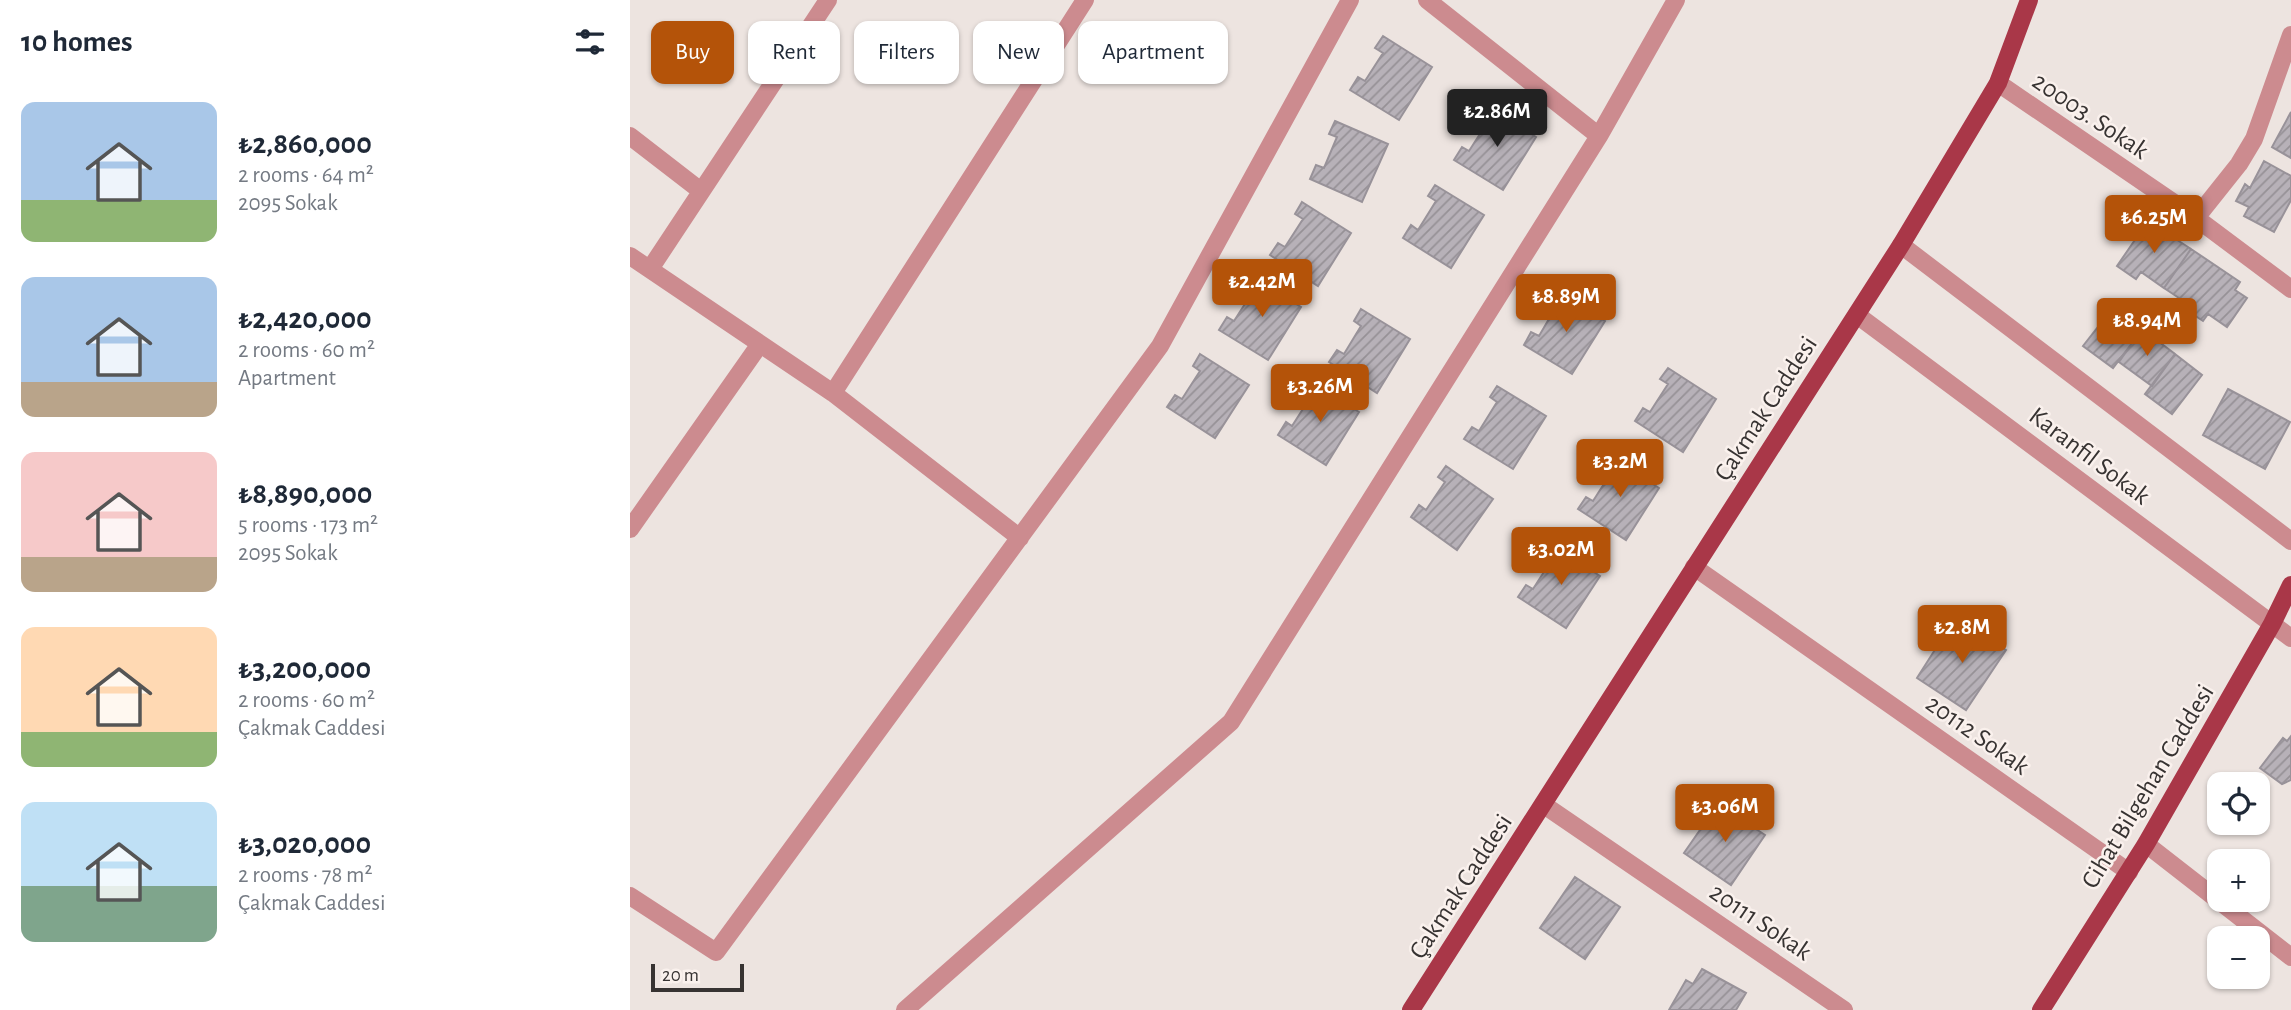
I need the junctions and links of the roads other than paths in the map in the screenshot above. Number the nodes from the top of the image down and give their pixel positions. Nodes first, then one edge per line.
1 (828, 0) edge
2 (1086, 0) edge
3 (1350, 0) edge
4 (1427, 0) edge
5 (1676, 0) edge
6 (2029, 0) edge
7 (2291, 36) edge
8 (1998, 83) junction
9 (630, 135) edge
10 (1599, 136) junction
11 (701, 191) junction
12 (2196, 218) junction
13 (1901, 245) junction
14 (630, 256) edge
15 (650, 270) junction
16 (2291, 289) edge
17 (1857, 315) junction
18 (760, 344) junction
19 (832, 393) junction
20 (630, 529) edge
21 (1020, 538) junction
22 (2291, 541) edge
23 (1694, 567) junction
24 (2291, 586) edge
25 (2272, 624) junction
26 (2291, 638) edge
27 (1544, 805) junction
28 (2146, 844) junction
29 (2129, 872) junction
30 (630, 896) edge
31 (2291, 957) edge
32 (905, 1010) edge
33 (1411, 1010) edge
34 (1844, 1010) edge
35 (2041, 1010) edge

1 - 11 street
2 - 19 street
3 - 21 street
4 - 10 street
5 - 10 street
6 - 8 main road, Çakmak Caddesi
7 - 12 street
8 - 12 street, 20003. Sokak
8 - 13 main road, Çakmak Caddesi
9 - 11 street
10 - 32 street
11 - 15 street
12 - 16 street, 20003. Sokak
13 - 17 main road, Çakmak Caddesi
13 - 22 street, Karanfil Sokak
14 - 15 street
15 - 18 street
17 - 23 main road, Çakmak Caddesi
17 - 25 street, Karanfil Sokak
18 - 19 street
18 - 20 street
19 - 21 street
21 - 30 street
23 - 27 main road, Çakmak Caddesi
23 - 29 street, 20112 Sokak
24 - 25 main road, Cihat Bilgehan Caddesi
25 - 26 street, Karanfil Sokak
25 - 28 main road, Cihat Bilgehan Caddesi
27 - 33 main road, Çakmak Caddesi
27 - 34 street, 20111 Sokak
28 - 29 main road, Cihat Bilgehan Caddesi
28 - 31 street
29 - 35 main road, Cihat Bilgehan Caddesi

